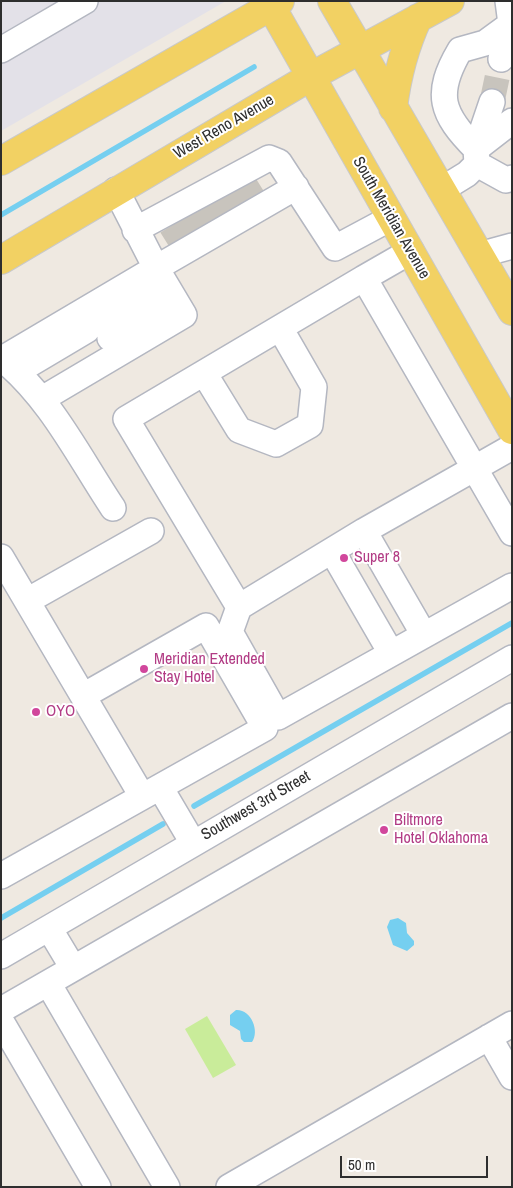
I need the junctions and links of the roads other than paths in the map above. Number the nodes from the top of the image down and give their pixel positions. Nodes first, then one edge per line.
1 (85, 1) edge
2 (332, 1) edge
3 (450, 1) edge
4 (273, 3) edge
5 (511, 16) edge
6 (418, 18) junction
7 (1, 50) edge
8 (360, 50) junction
9 (501, 59) tunnel mouth
10 (310, 77) junction
11 (492, 102) tunnel mouth
12 (393, 108) junction
13 (512, 121) tunnel mouth
14 (476, 157) junction
15 (1, 161) edge
16 (512, 178) edge
17 (296, 187) junction
18 (116, 190) junction
19 (441, 190) junction
20 (213, 212) junction
21 (392, 218) junction
22 (135, 230) junction
23 (512, 246) edge
24 (411, 251) junction
25 (479, 255) junction
26 (1, 260) edge
27 (364, 278) junction
28 (166, 284) junction
29 (512, 311) edge
30 (280, 328) junction
31 (204, 373) junction
32 (19, 375) edge
33 (512, 430) edge
34 (512, 447) edge
35 (474, 469) junction
36 (113, 508) dead end
37 (151, 531) dead end
38 (364, 531) junction
39 (512, 533) edge
40 (332, 551) junction
41 (1, 557) edge
42 (512, 586) edge
43 (27, 601) junction
44 (239, 607) junction
45 (424, 635) junction
46 (391, 653) junction
47 (512, 658) edge
48 (83, 696) junction
49 (512, 716) edge
50 (151, 791) junction
51 (193, 843) junction
52 (1, 876) edge
53 (49, 928) junction
54 (1, 956) edge
55 (74, 968) junction
56 (48, 983) junction
57 (1, 1010) edge
58 (1, 1021) edge
59 (512, 1024) edge
60 (489, 1037) junction
61 (512, 1077) edge
62 (98, 1187) edge
63 (167, 1187) edge
64 (229, 1187) edge

1 - 7 street
2 - 8 main road
3 - 6 main road, West Reno Avenue
4 - 10 main road, South Meridian Avenue
4 - 15 main road
5 - 9 street
5 - 14 street
6 - 8 main road, West Reno Avenue
6 - 12 main road
8 - 10 main road, West Reno Avenue
8 - 12 main road
10 - 18 main road, West Reno Avenue
10 - 21 main road, South Meridian Avenue
11 - 14 street
12 - 19 main road
13 - 14 street
14 - 16 street
14 - 19 street
17 - 20 street
17 - 20 street
17 - 21 street
18 - 22 street
18 - 26 main road, West Reno Avenue
19 - 25 main road
20 - 22 street
20 - 28 street
21 - 24 main road, South Meridian Avenue
22 - 28 street
23 - 25 street
24 - 27 street
24 - 33 main road, South Meridian Avenue
25 - 29 main road
27 - 30 street
27 - 35 street
28 - 32 street
28 - 32 street
28 - 32 street
30 - 31 street
30 - 31 street
31 - 44 street
32 - 36 street
34 - 35 street
35 - 38 street
35 - 39 street
37 - 43 street
38 - 40 street
38 - 45 street
40 - 44 street
40 - 46 street
41 - 43 street
42 - 45 street
43 - 48 street
44 - 46 street
45 - 46 street
47 - 51 street, Southwest 3rd Street
48 - 50 street
48 - 50 street
49 - 55 street
50 - 51 street
50 - 52 street
51 - 53 street, Southwest 3rd Street
53 - 54 street, Southwest 3rd Street
53 - 55 street
55 - 56 street
56 - 57 street
56 - 63 street
58 - 62 street
59 - 60 street
60 - 61 street
60 - 64 street

